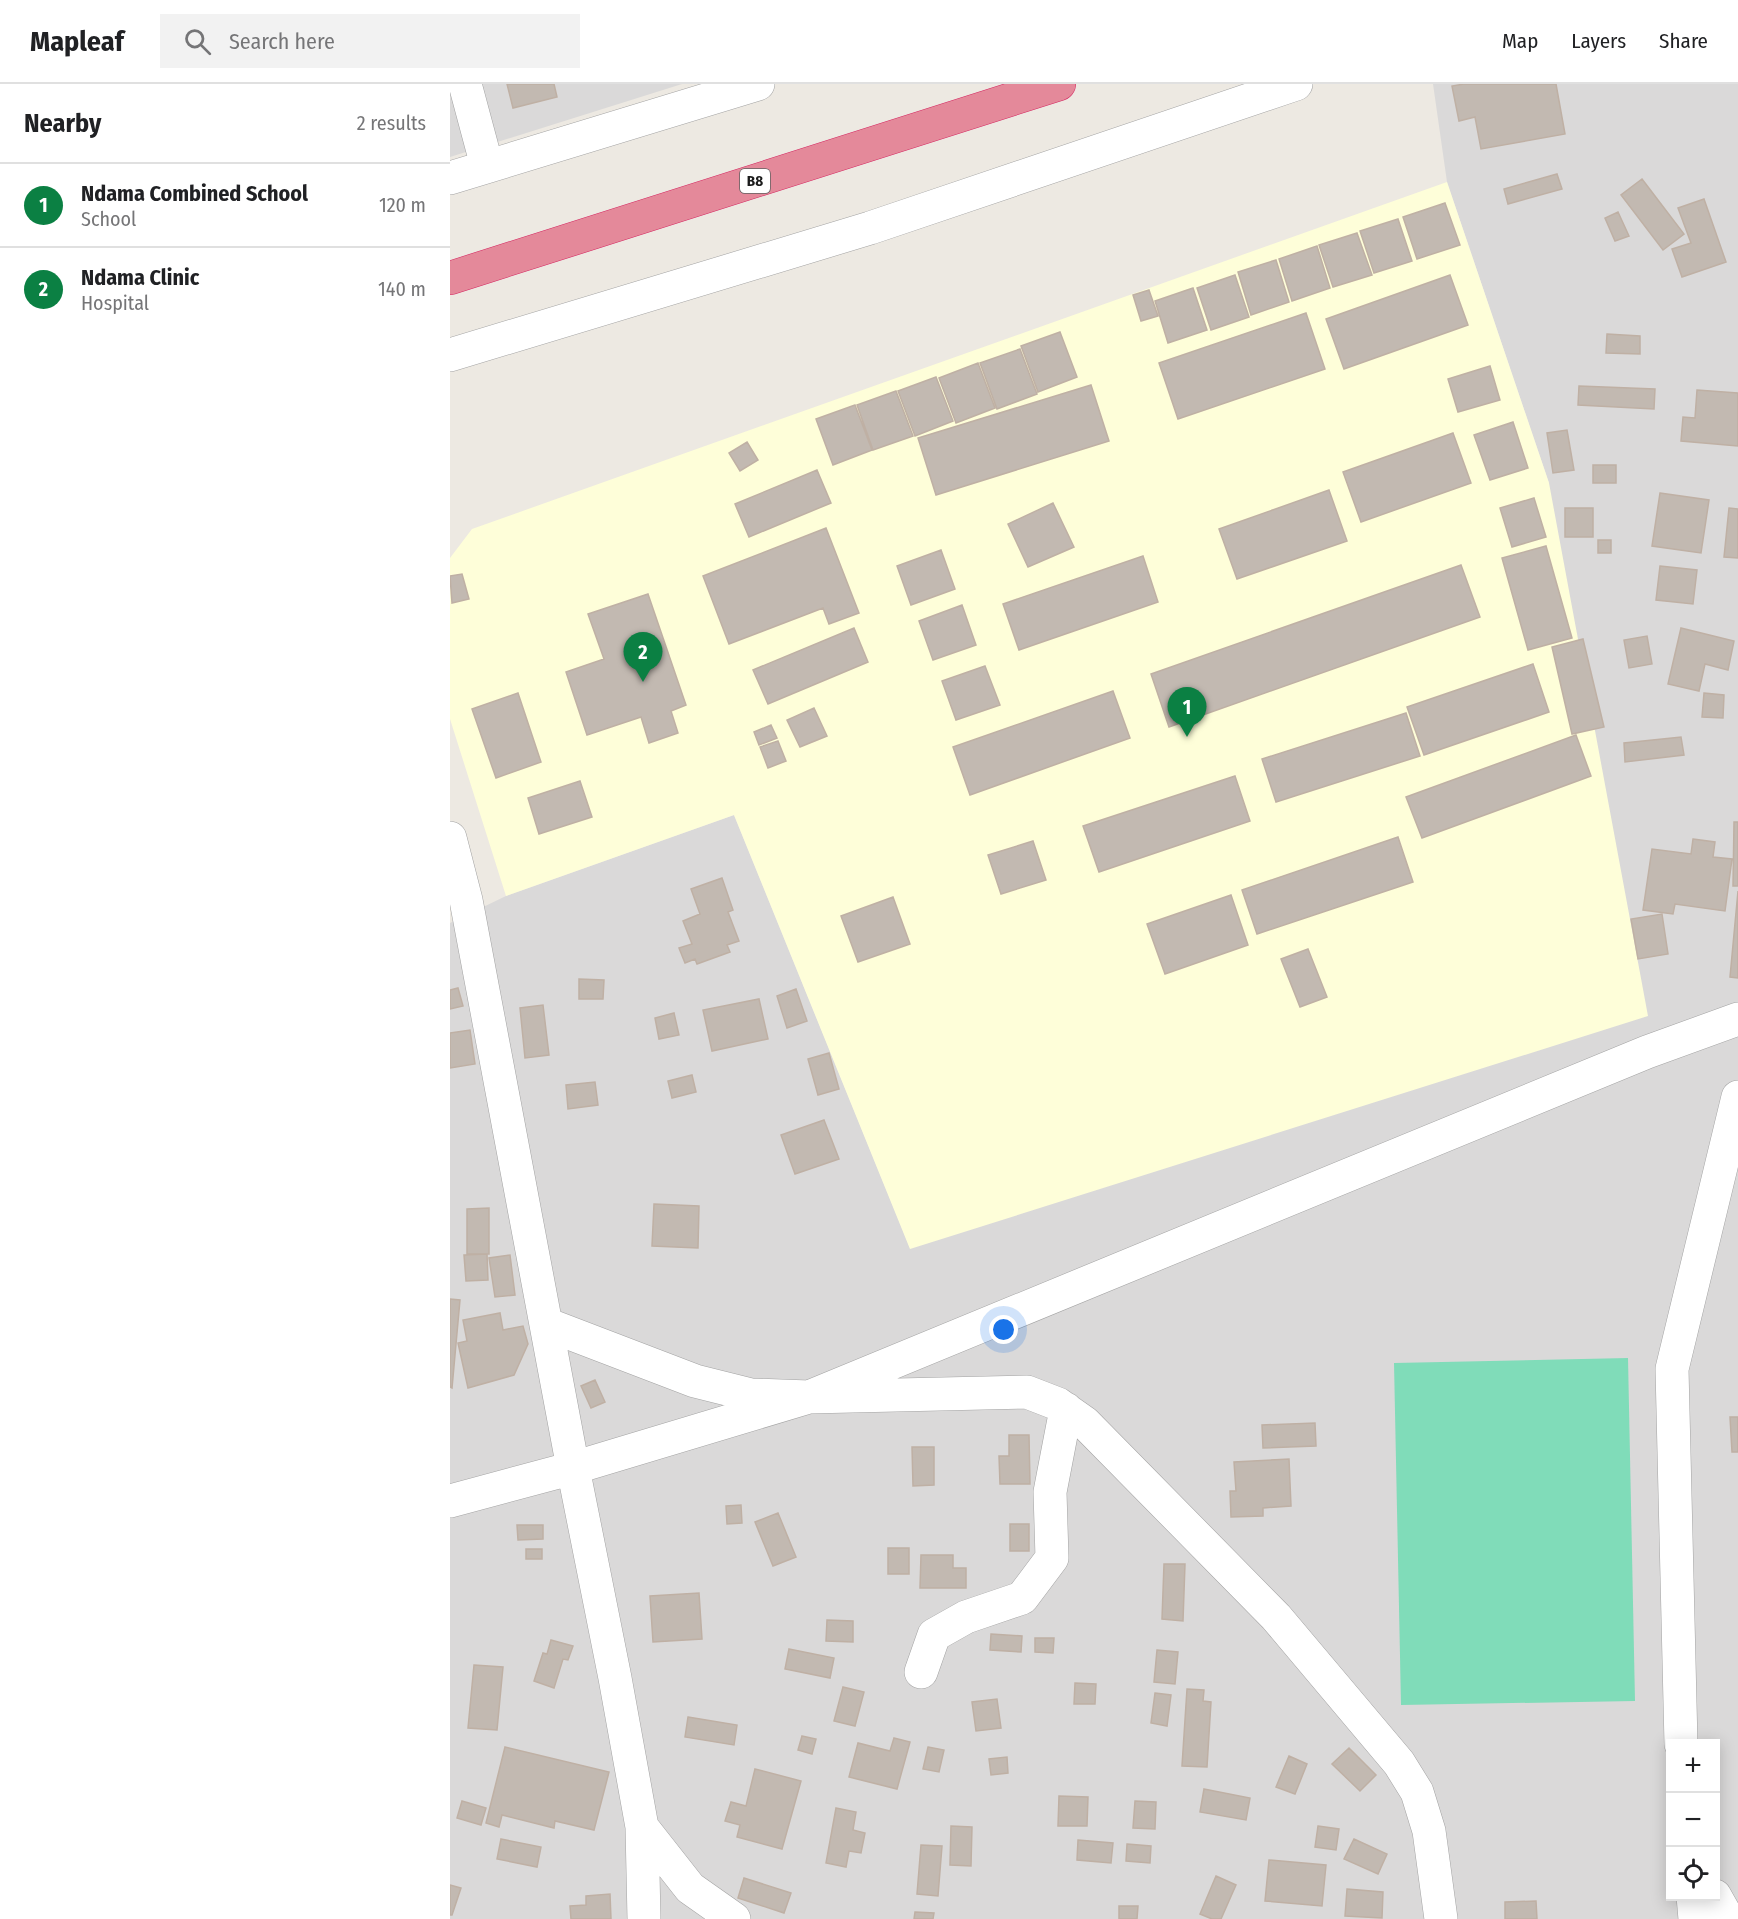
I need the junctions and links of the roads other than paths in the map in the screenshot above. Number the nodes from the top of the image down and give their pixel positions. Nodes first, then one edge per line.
1 (465, 84) edge
2 (758, 84) edge
3 (1059, 84) edge
4 (1296, 84) edge
5 (487, 166) junction
6 (450, 178) edge
7 (450, 278) edge
8 (450, 355) edge
9 (450, 838) edge
10 (458, 905) edge
11 (1738, 1019) edge
12 (1738, 1097) edge
13 (546, 1324) junction
14 (809, 1397) junction
15 (1066, 1409) junction
16 (573, 1468) junction
17 (450, 1501) edge
18 (921, 1672) dead end
19 (1681, 1739) edge
20 (642, 1827) junction
21 (1693, 1901) edge
22 (1718, 1901) edge
23 (644, 1919) edge
24 (734, 1919) edge
25 (1442, 1919) edge
26 (1695, 1919) edge
27 (1728, 1919) edge

1 - 5 street
2 - 5 street
3 - 7 highway, B8
4 - 8 street
5 - 6 street
9 - 10 street
10 - 13 street
11 - 14 street
12 - 19 street
13 - 14 street
13 - 16 street
14 - 15 street
14 - 16 street
15 - 18 street
15 - 25 street
16 - 17 street
16 - 20 street
20 - 23 street
20 - 24 street
21 - 26 street
22 - 27 street

